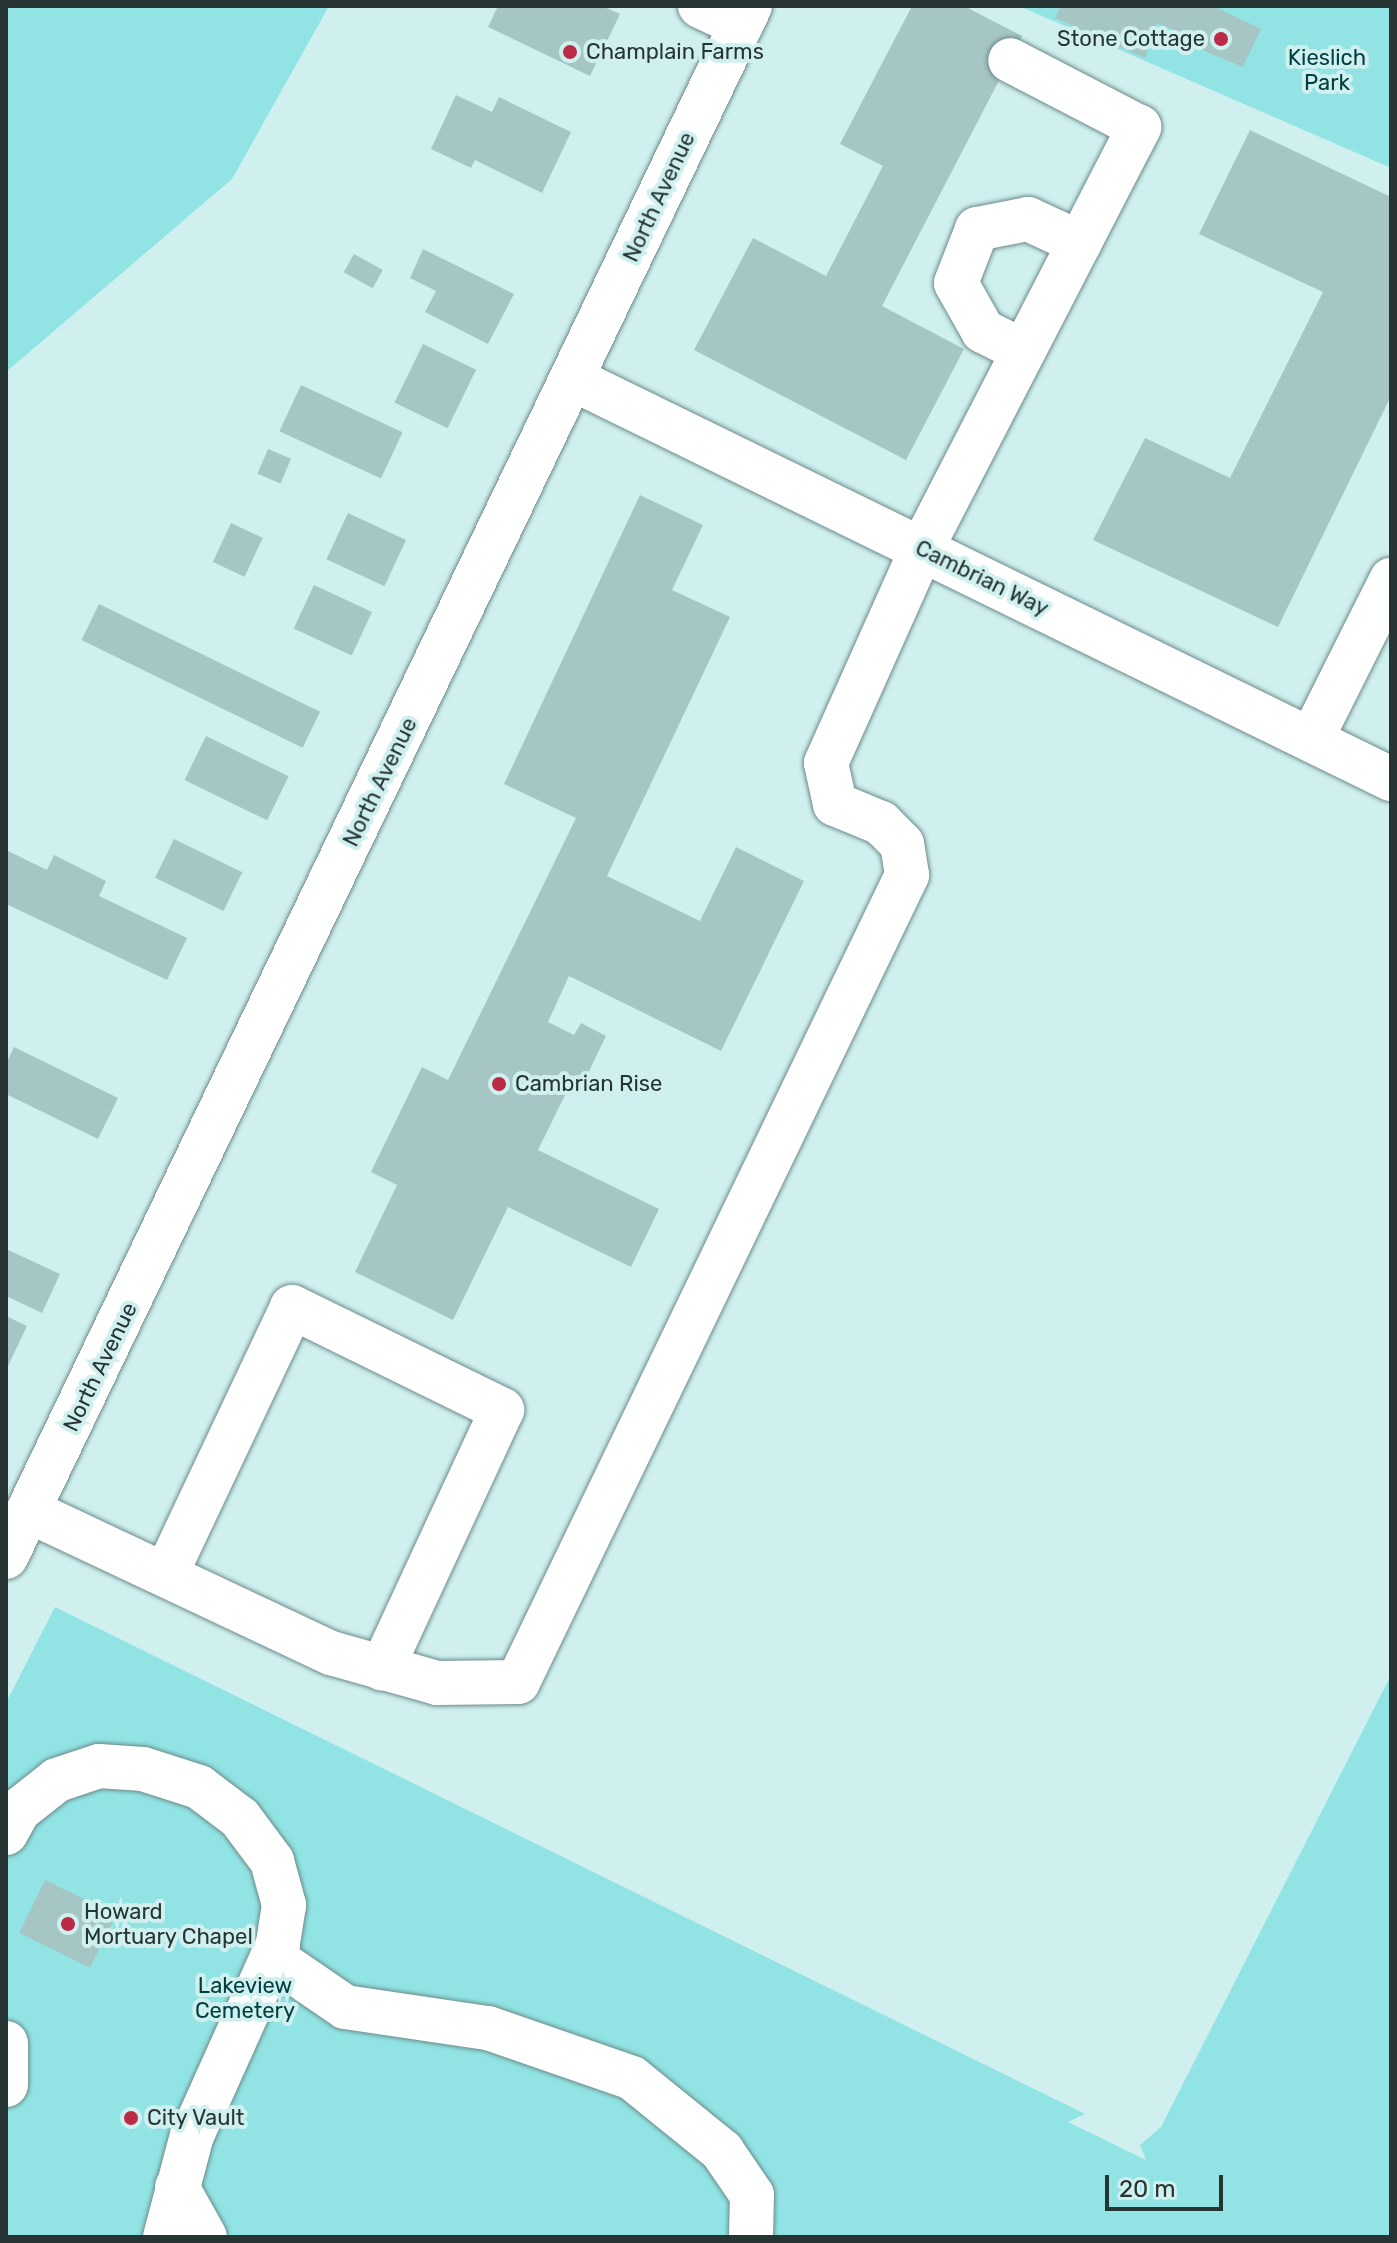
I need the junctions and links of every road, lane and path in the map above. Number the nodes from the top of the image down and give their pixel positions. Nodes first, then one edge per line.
1 (700, 6) edge
2 (745, 16) edge
3 (1010, 60) dead end
4 (1080, 243) junction
5 (1023, 351) junction
6 (573, 379) junction
7 (922, 548) junction
8 (1391, 580) edge
9 (1312, 738) junction
10 (1391, 779) edge
11 (29, 1511) junction
12 (6, 1557) edge
13 (166, 1574) junction
14 (382, 1668) junction
15 (6, 1833) edge
16 (272, 1957) junction
17 (6, 2043) edge
18 (6, 2085) edge
19 (177, 2187) junction
20 (752, 2216) edge
21 (165, 2237) edge
22 (205, 2237) edge
23 (785, 2237) edge

1 - 2 main road
2 - 6 main road, North Avenue
3 - 4 main road
4 - 5 main road
4 - 5 main road
5 - 7 main road
6 - 7 main road, Cambrian Way
6 - 11 main road, North Avenue
7 - 9 main road, Cambrian Way
7 - 14 main road
8 - 9 main road
9 - 10 main road, Cambrian Way
11 - 12 main road, North Avenue
11 - 13 main road
13 - 14 main road
13 - 14 main road
15 - 16 main road
16 - 19 main road
16 - 20 main road
17 - 18 main road
19 - 21 main road
19 - 22 main road
20 - 23 main road

